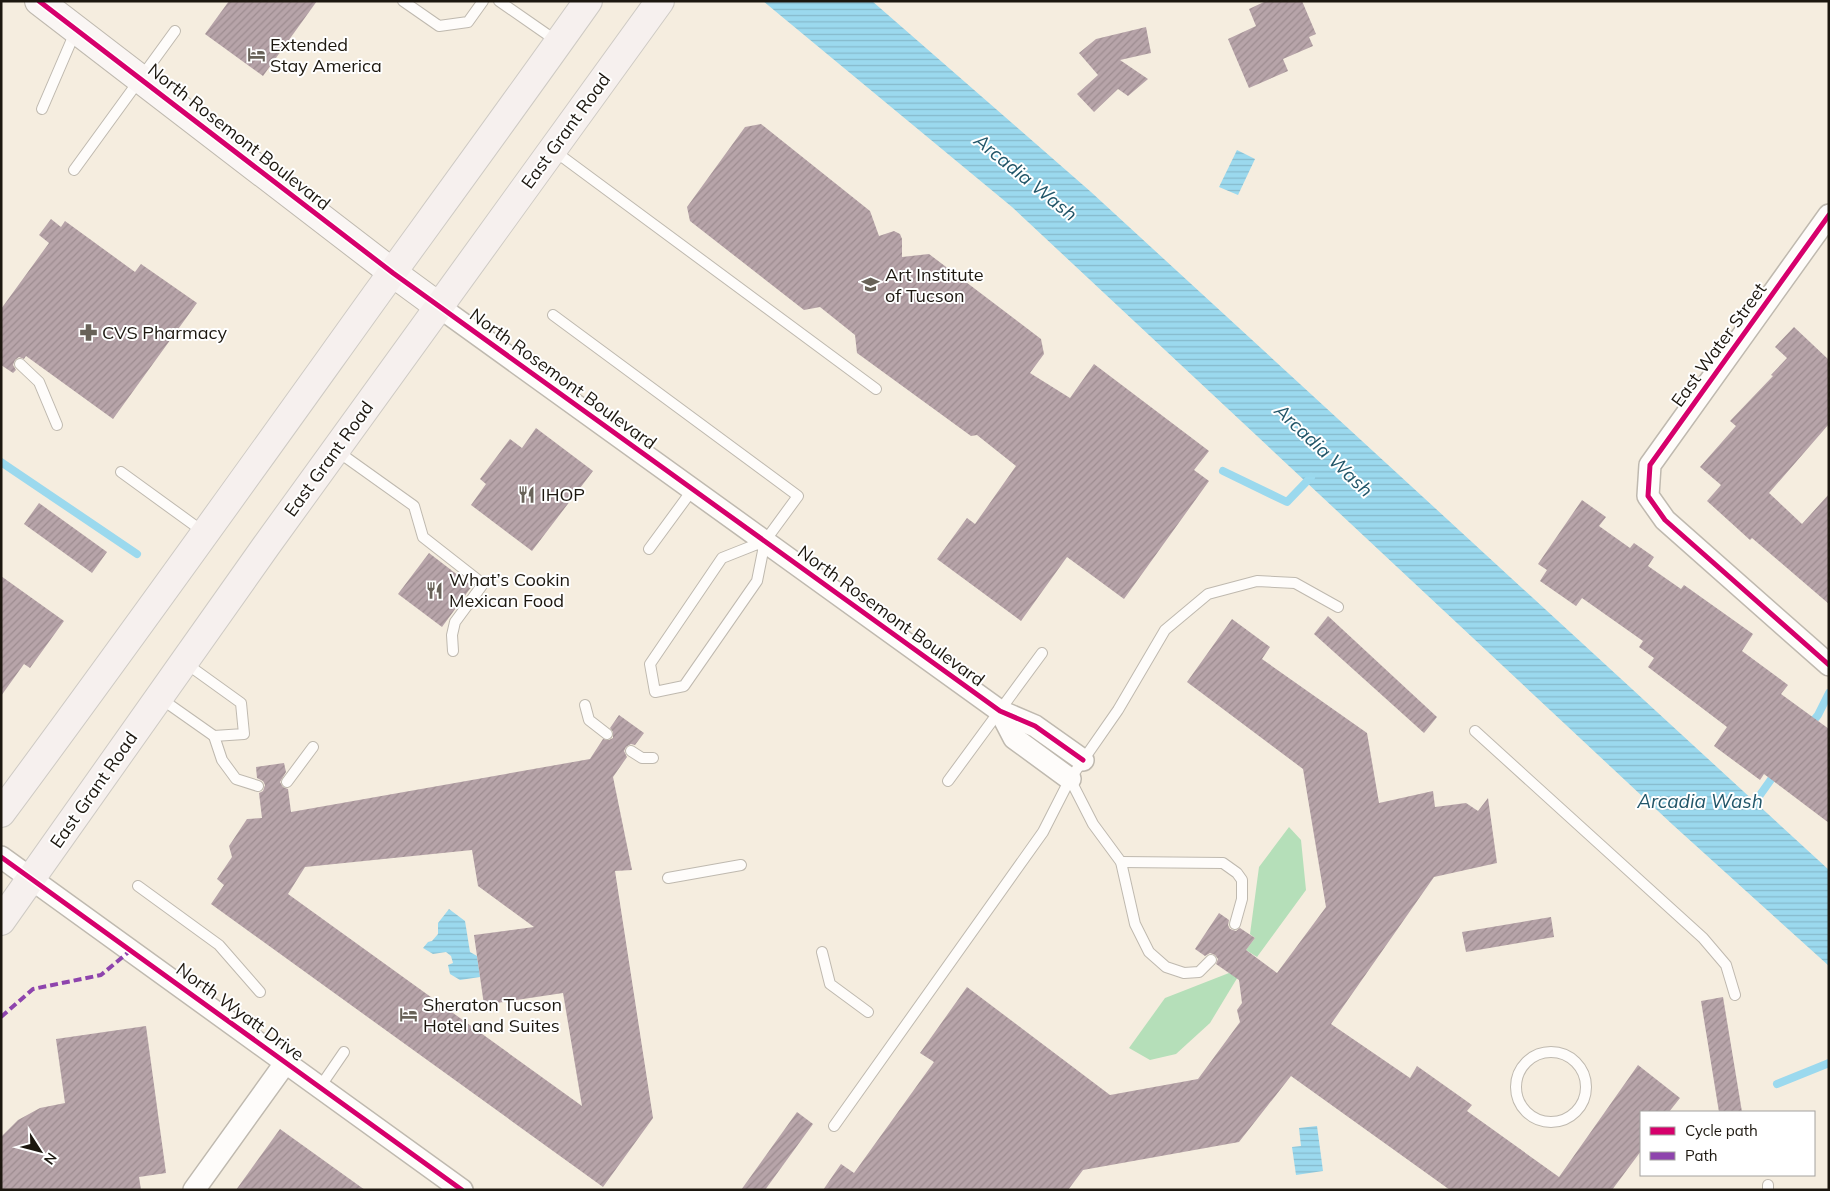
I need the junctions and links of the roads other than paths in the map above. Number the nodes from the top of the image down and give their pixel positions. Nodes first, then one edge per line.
1 (39, 1) edge
2 (403, 1) edge
3 (483, 1) edge
4 (499, 1) edge
5 (588, 1) edge
6 (660, 1) edge
7 (76, 30) junction
8 (175, 32) dead end
9 (559, 42) junction
10 (140, 78) junction
11 (42, 109) dead end
12 (552, 150) junction
13 (74, 170) dead end
14 (1829, 215) edge
15 (393, 273) junction
16 (438, 306) junction
17 (553, 316) dead end
18 (20, 364) dead end
19 (876, 389) dead end
20 (57, 425) dead end
21 (336, 450) junction
22 (121, 472) dead end
23 (692, 489) junction
24 (205, 533) junction
25 (765, 541) junction
26 (649, 550) dead end
27 (1338, 607) dead end
28 (454, 651) dead end
29 (1042, 653) dead end
30 (184, 662) junction
31 (1829, 665) edge
32 (159, 697) junction
33 (585, 705) dead end
34 (1000, 711) junction
35 (1475, 731) dead end
36 (607, 734) dead end
37 (214, 736) junction
38 (313, 747) dead end
39 (631, 751) dead end
40 (653, 758) dead end
41 (1083, 760) junction
42 (1070, 779) junction
43 (948, 781) dead end
44 (287, 782) dead end
45 (258, 786) dead end
46 (1, 814) edge
47 (1, 857) edge
48 (1122, 862) junction
49 (741, 865) dead end
50 (32, 878) junction
51 (668, 878) dead end
52 (138, 886) dead end
53 (1, 921) edge
54 (1235, 924) dead end
55 (822, 952) dead end
56 (1211, 960) dead end
57 (260, 992) dead end
58 (1735, 995) dead end
59 (868, 1012) dead end
60 (344, 1052) dead end
61 (1537, 1054) joint
62 (286, 1062) junction
63 (320, 1086) junction
64 (834, 1126) dead end
65 (194, 1190) edge
66 (462, 1190) edge

1 - 7 street, North Rosemont Boulevard
2 - 3 lane
4 - 9 lane
5 - 9 main road
6 - 12 main road, East Grant Road
7 - 10 street, North Rosemont Boulevard
7 - 11 lane
8 - 10 lane
9 - 15 main road
10 - 13 lane
10 - 15 street, North Rosemont Boulevard
12 - 16 main road, East Grant Road
12 - 19 lane
14 - 31 street, East Water Street
15 - 16 street, North Rosemont Boulevard
15 - 24 main road
16 - 21 main road, East Grant Road
16 - 23 street, North Rosemont Boulevard
17 - 25 lane
18 - 20 lane
21 - 28 lane
21 - 30 main road, East Grant Road
22 - 24 lane
23 - 25 street, North Rosemont Boulevard
23 - 26 lane
24 - 46 main road
25 - 25 lane
25 - 34 street, North Rosemont Boulevard
27 - 41 lane
29 - 34 lane
30 - 32 main road, East Grant Road
30 - 37 lane
32 - 37 lane
32 - 50 main road, East Grant Road
33 - 36 lane
34 - 41 street, North Rosemont Boulevard
34 - 42 street, North Rosemont Boulevard
34 - 43 lane
35 - 58 lane
37 - 45 lane
38 - 44 lane
39 - 40 lane
41 - 42 lane
42 - 48 lane
42 - 64 lane
47 - 50 street, North Wyatt Drive
48 - 54 lane
48 - 56 lane
49 - 51 lane
50 - 53 main road, East Grant Road
50 - 62 street, North Wyatt Drive
52 - 57 lane
55 - 59 lane
60 - 63 lane
61 - 61 lane
62 - 63 street, North Wyatt Drive
62 - 65 street
63 - 66 street, North Wyatt Drive

